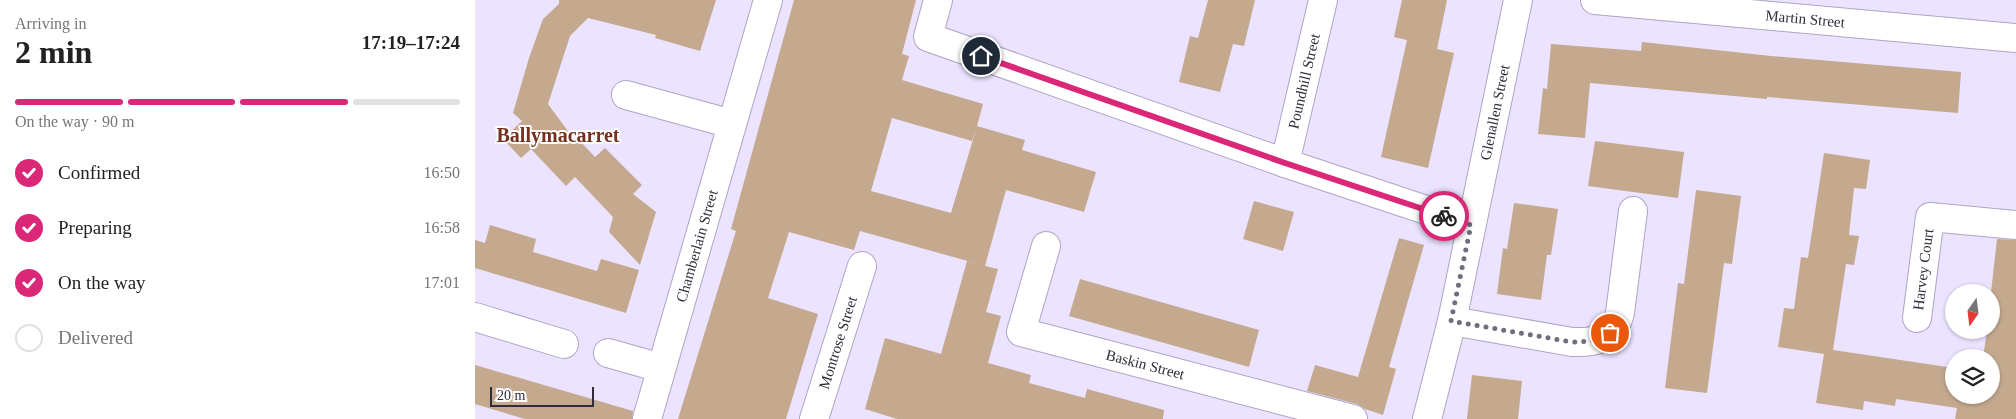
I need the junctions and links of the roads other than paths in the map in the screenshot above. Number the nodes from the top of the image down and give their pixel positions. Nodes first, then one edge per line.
1 (768, 0) edge
2 (938, 0) edge
3 (1323, 0) edge
4 (1518, 0) edge
5 (1595, 0) edge
6 (2016, 38) edge
7 (626, 95) dead end
8 (732, 124) junction
9 (1285, 163) junction
10 (1633, 211) dead end
11 (1471, 225) junction
12 (2016, 225) edge
13 (1046, 246) dead end
14 (862, 266) dead end
15 (475, 317) edge
16 (1917, 318) dead end
17 (1451, 321) junction
18 (564, 344) dead end
19 (608, 353) dead end
20 (661, 368) junction
21 (647, 419) edge
22 (814, 419) edge
23 (1353, 419) edge
24 (1427, 419) edge

1 - 8 street, Chamberlain Street
2 - 9 street
3 - 9 street, Poundhill Street
4 - 11 street, Glenallen Street
5 - 6 street, Martin Street
7 - 8 street
8 - 20 street, Chamberlain Street
9 - 11 street
10 - 17 street
11 - 17 street, Glenallen Street
12 - 16 street, Harvey Court
13 - 23 street, Baskin Street
14 - 22 street, Montrose Street
15 - 18 street
17 - 24 street, Glenallen Street
19 - 20 street
20 - 21 street, Chamberlain Street

